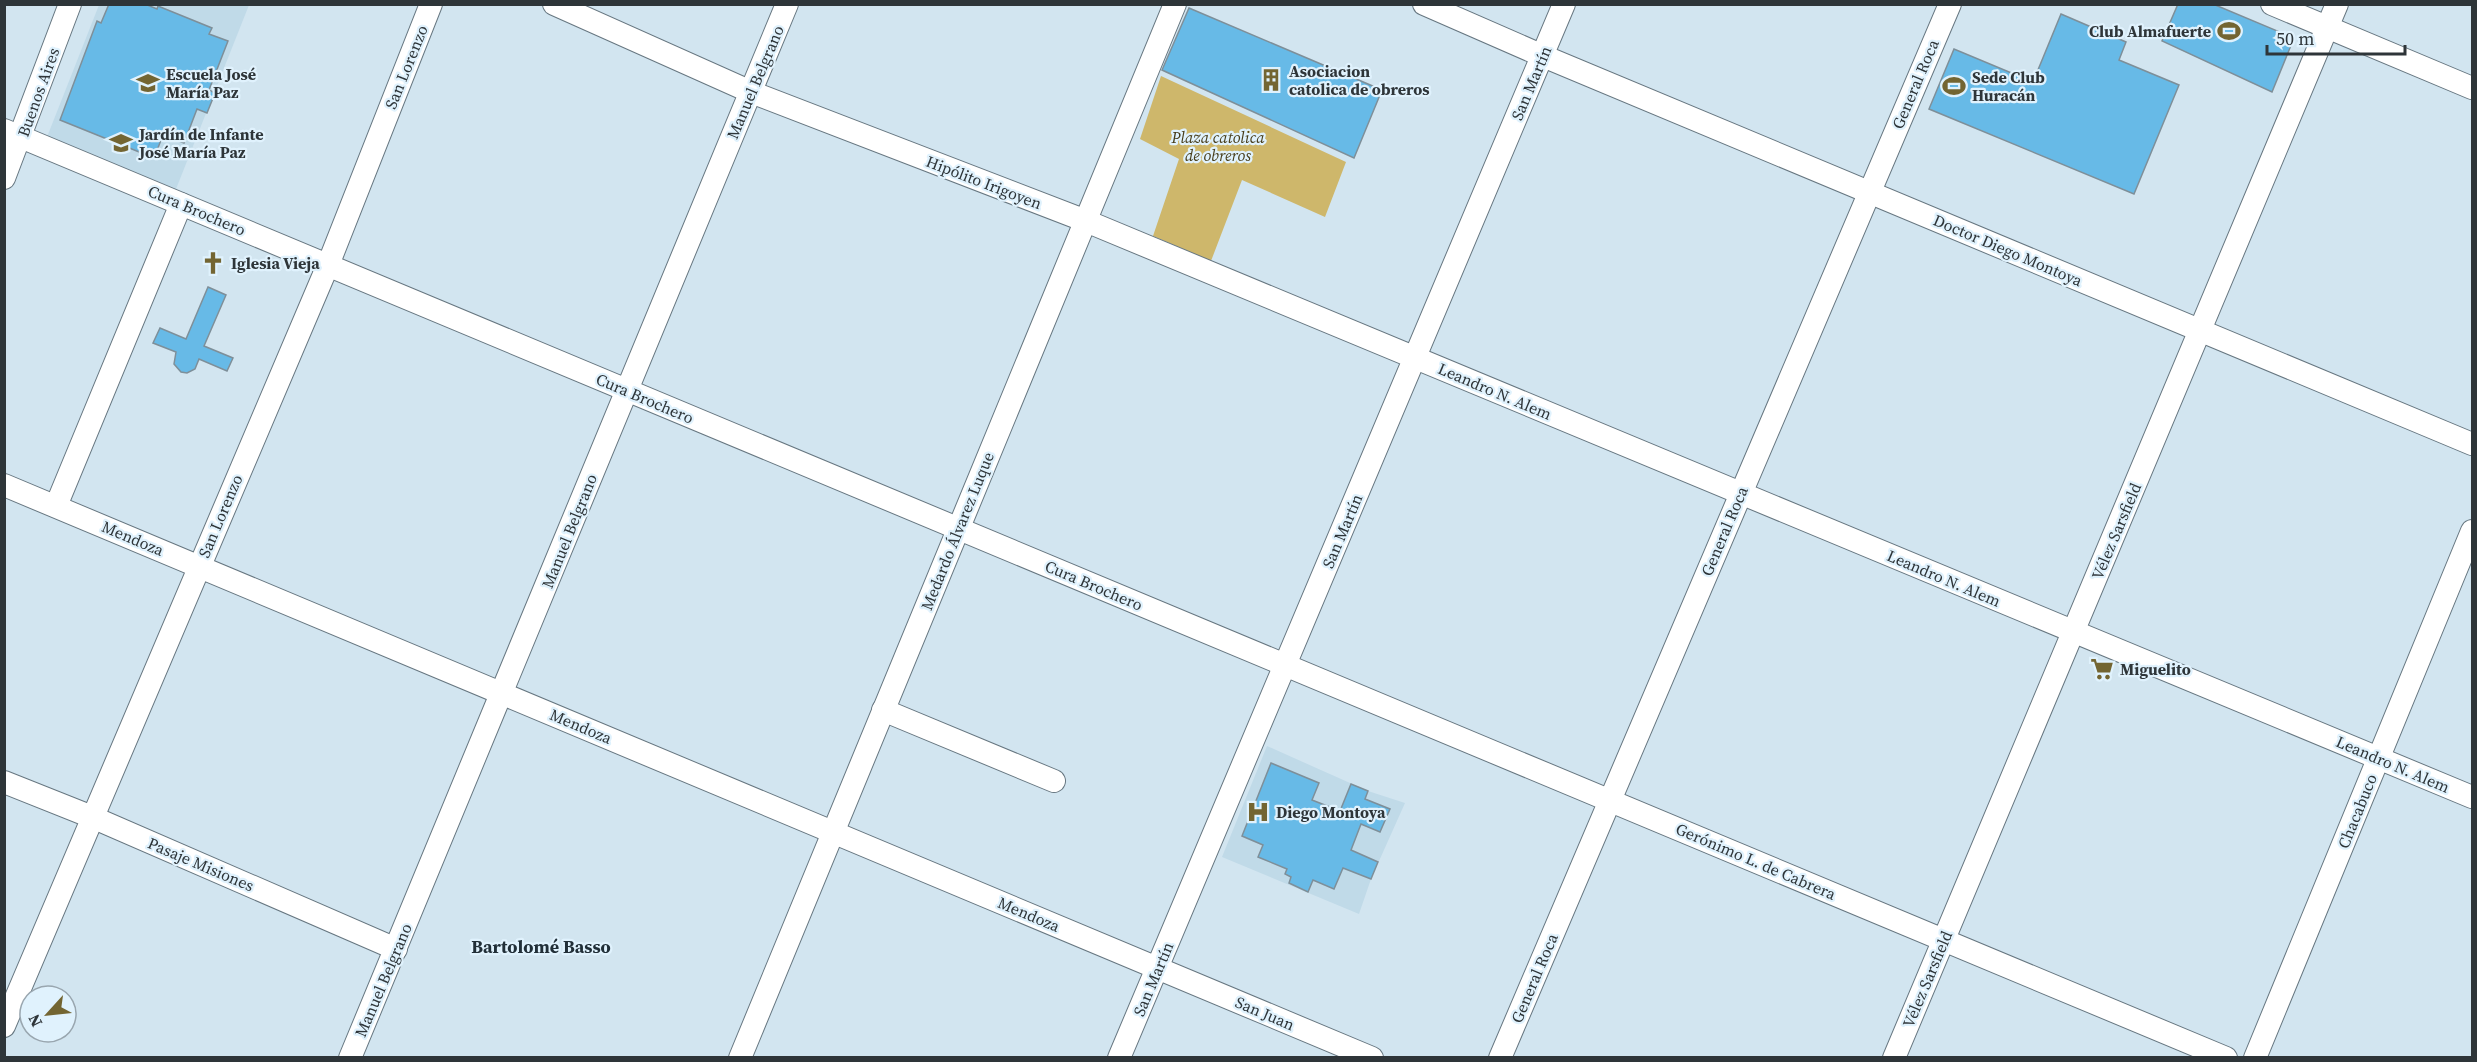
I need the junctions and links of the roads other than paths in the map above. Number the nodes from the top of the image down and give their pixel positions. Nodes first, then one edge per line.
1 (70, 4) edge
2 (431, 4) edge
3 (554, 4) edge
4 (788, 4) edge
5 (1175, 4) edge
6 (1424, 4) edge
7 (1564, 4) edge
8 (1950, 4) edge
9 (2272, 4) edge
10 (2337, 4) edge
11 (2327, 28) junction
12 (1543, 56) junction
13 (2472, 88) edge
14 (751, 92) junction
15 (13, 134) edge
16 (4, 178) edge
17 (1868, 192) junction
18 (181, 204) junction
19 (1086, 221) junction
20 (328, 265) junction
21 (2200, 330) junction
22 (1415, 358) junction
23 (627, 390) junction
24 (2472, 444) edge
25 (4, 485) edge
26 (1740, 493) junction
27 (56, 506) junction
28 (958, 528) junction
29 (2472, 531) edge
30 (199, 566) junction
31 (2073, 631) junction
32 (1286, 665) junction
33 (502, 693) junction
34 (883, 710) junction
35 (2379, 758) junction
36 (1054, 781) dead end
37 (4, 782) edge
38 (2472, 797) edge
39 (1609, 800) junction
40 (92, 817) junction
41 (833, 832) junction
42 (1943, 939) junction
43 (396, 949) junction
44 (1158, 968) junction
45 (4, 1026) edge
46 (350, 1058) edge
47 (740, 1058) edge
48 (1119, 1058) edge
49 (1372, 1058) edge
50 (1500, 1058) edge
51 (1893, 1058) edge
52 (2226, 1058) edge
53 (2254, 1058) edge

1 - 15 street, Buenos Aires
2 - 20 street, San Lorenzo
3 - 14 street, Hipólito Irigoyen
4 - 14 street, Manuel Belgrano
5 - 19 street, Medardo Álvarez Luque
6 - 12 street, Doctor Diego Montoya
7 - 12 street, San Martín
8 - 17 street, General Roca
9 - 11 street
10 - 11 street, Vélez Sarsfield
11 - 13 street
11 - 21 street, Vélez Sarsfield
12 - 17 street, Doctor Diego Montoya
12 - 22 street, San Martín
14 - 19 street, Hipólito Irigoyen
14 - 23 street, Manuel Belgrano
15 - 16 street, Buenos Aires
15 - 18 street, Cura Brochero
17 - 21 street, Doctor Diego Montoya
17 - 26 street, General Roca
18 - 20 street, Cura Brochero
18 - 27 street
19 - 22 street, Hipólito Irigoyen
19 - 28 street, Medardo Álvarez Luque
20 - 23 street, Cura Brochero
20 - 30 street, San Lorenzo
21 - 24 street, Doctor Diego Montoya
21 - 31 street, Vélez Sarsfield
22 - 26 street, Leandro N. Alem
22 - 32 street, San Martín
23 - 28 street, Cura Brochero
23 - 33 street, Manuel Belgrano
25 - 27 street, Mendoza
26 - 31 street, Leandro N. Alem
26 - 39 street, General Roca
27 - 30 street, Mendoza
28 - 32 street, Cura Brochero
28 - 34 street, Medardo Álvarez Luque
29 - 35 street, Chacabuco
30 - 33 street, Mendoza
30 - 40 street, San Lorenzo
31 - 35 street, Leandro N. Alem
31 - 42 street, Vélez Sarsfield
32 - 39 street, Gerónimo L. de Cabrera
32 - 44 street, San Martín
33 - 41 street, Mendoza
33 - 43 street, Manuel Belgrano
34 - 36 street
34 - 41 street, Medardo Álvarez Luque
35 - 38 street, Leandro N. Alem
35 - 53 street, Chacabuco
37 - 40 street, Pasaje Misiones
39 - 42 street, Gerónimo L. de Cabrera
39 - 50 street, General Roca
40 - 43 street, Pasaje Misiones
40 - 45 street, San Lorenzo
41 - 44 street, Mendoza
41 - 47 street, Medardo Álvarez Luque
42 - 51 street, Vélez Sarsfield
42 - 52 street, Gerónimo L. de Cabrera
43 - 46 street, Manuel Belgrano
44 - 48 street, San Martín
44 - 49 street, San Juan

